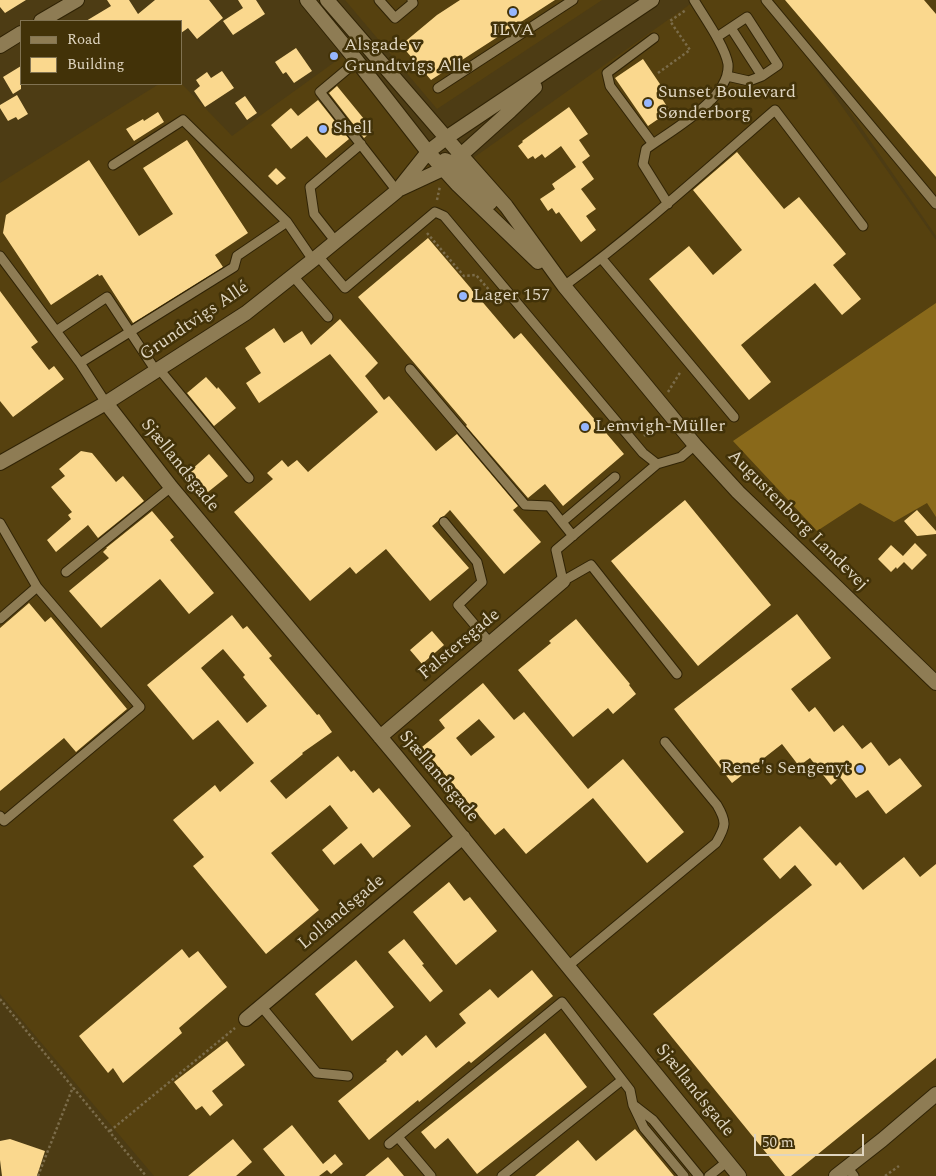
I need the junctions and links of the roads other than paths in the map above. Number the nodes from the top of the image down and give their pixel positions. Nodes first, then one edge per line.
1 (77, 0) edge
2 (307, 0) edge
3 (327, 0) edge
4 (379, 0) edge
5 (412, 0) edge
6 (573, 0) edge
7 (652, 0) edge
8 (694, 0) edge
9 (766, 0) edge
10 (43, 20) edge
11 (730, 28) junction
12 (20, 34) edge
13 (717, 37) junction
14 (654, 38) dead end
15 (0, 46) edge
16 (358, 62) junction
17 (557, 64) junction
18 (727, 76) junction
19 (762, 76) junction
20 (438, 88) dead end
21 (361, 144) junction
22 (653, 144) junction
23 (436, 145) junction
24 (452, 162) junction
25 (113, 164) dead end
26 (397, 191) junction
27 (668, 204) junction
28 (936, 204) edge
29 (286, 222) junction
30 (863, 226) dead end
31 (336, 242) junction
32 (0, 256) edge
33 (316, 258) junction
34 (602, 259) junction
35 (293, 276) junction
36 (564, 286) junction
37 (328, 318) dead end
38 (56, 331) junction
39 (130, 332) junction
40 (80, 363) junction
41 (410, 369) dead end
42 (157, 370) junction
43 (106, 404) junction
44 (734, 417) dead end
45 (694, 445) junction
46 (0, 463) edge
47 (657, 464) junction
48 (615, 477) dead end
49 (249, 478) dead end
50 (171, 487) junction
51 (444, 522) dead end
52 (562, 522) junction
53 (0, 523) edge
54 (573, 536) junction
55 (66, 572) dead end
56 (563, 581) junction
57 (37, 587) junction
58 (0, 618) edge
59 (490, 643) junction
60 (677, 674) dead end
61 (936, 683) edge
62 (380, 737) junction
63 (665, 742) dead end
64 (0, 816) edge
65 (463, 837) junction
66 (568, 966) junction
67 (261, 1006) junction
68 (246, 1019) road end
69 (348, 1076) dead end
70 (622, 1080) junction
71 (936, 1094) edge
72 (633, 1105) junction
73 (398, 1137) junction
74 (389, 1144) dead end
75 (728, 1161) junction
76 (846, 1173) edge
77 (431, 1176) edge
78 (502, 1176) edge
79 (684, 1176) edge
80 (699, 1176) edge
81 (709, 1176) edge
82 (739, 1176) edge

1 - 10 street
2 - 16 street
3 - 23 street
4 - 5 lane
6 - 20 lane
7 - 17 street, Grundtvigs Allé
8 - 13 lane
9 - 28 lane
11 - 13 lane
11 - 19 lane
11 - 19 lane
12 - 15 street
13 - 18 lane
14 - 22 lane
16 - 21 lane
16 - 23 street
17 - 23 street, Grundtvigs Allé
17 - 24 street, Grundtvigs Allé
18 - 19 lane
18 - 22 lane
21 - 26 lane
21 - 31 lane
22 - 27 lane
23 - 24 street, Augustenborg Landevej
23 - 24 street
23 - 26 street, Grundtvigs Allé
24 - 26 street, Grundtvigs Allé
24 - 36 street, Augustenborg Landevej
24 - 36 street, Augustenborg Landevej
25 - 29 lane
26 - 31 street, Grundtvigs Allé
27 - 30 lane
27 - 34 lane
29 - 33 lane
29 - 39 lane
31 - 33 street, Grundtvigs Allé
32 - 38 lane
33 - 35 street, Grundtvigs Allé
33 - 47 lane
34 - 36 lane
34 - 44 lane
35 - 37 lane
35 - 42 street, Grundtvigs Allé
36 - 45 street, Augustenborg Landevej
38 - 39 lane
38 - 40 lane
39 - 40 lane
39 - 42 lane
40 - 43 lane
41 - 52 lane
42 - 43 street, Grundtvigs Allé
42 - 49 lane
43 - 46 street, Grundtvigs Allé
43 - 50 street, Sjællandsgade
45 - 47 lane
45 - 61 street, Augustenborg Landevej
47 - 54 lane
48 - 52 lane
50 - 55 lane
50 - 62 street, Sjællandsgade
51 - 59 lane
52 - 54 lane
53 - 57 lane
54 - 56 lane
56 - 59 street, Falstersgade
56 - 60 lane
57 - 58 lane
57 - 64 lane
59 - 62 street, Falstersgade
62 - 65 street, Sjællandsgade
63 - 66 lane
65 - 66 street, Sjællandsgade
65 - 67 street, Lollandsgade
66 - 75 street, Sjællandsgade
67 - 68 street, Lollandsgade
67 - 69 lane
70 - 72 lane
70 - 73 lane
70 - 78 lane
71 - 76 street
72 - 79 lane
72 - 80 lane
73 - 74 lane
73 - 77 lane
75 - 81 lane
75 - 82 street, Sjællandsgade

